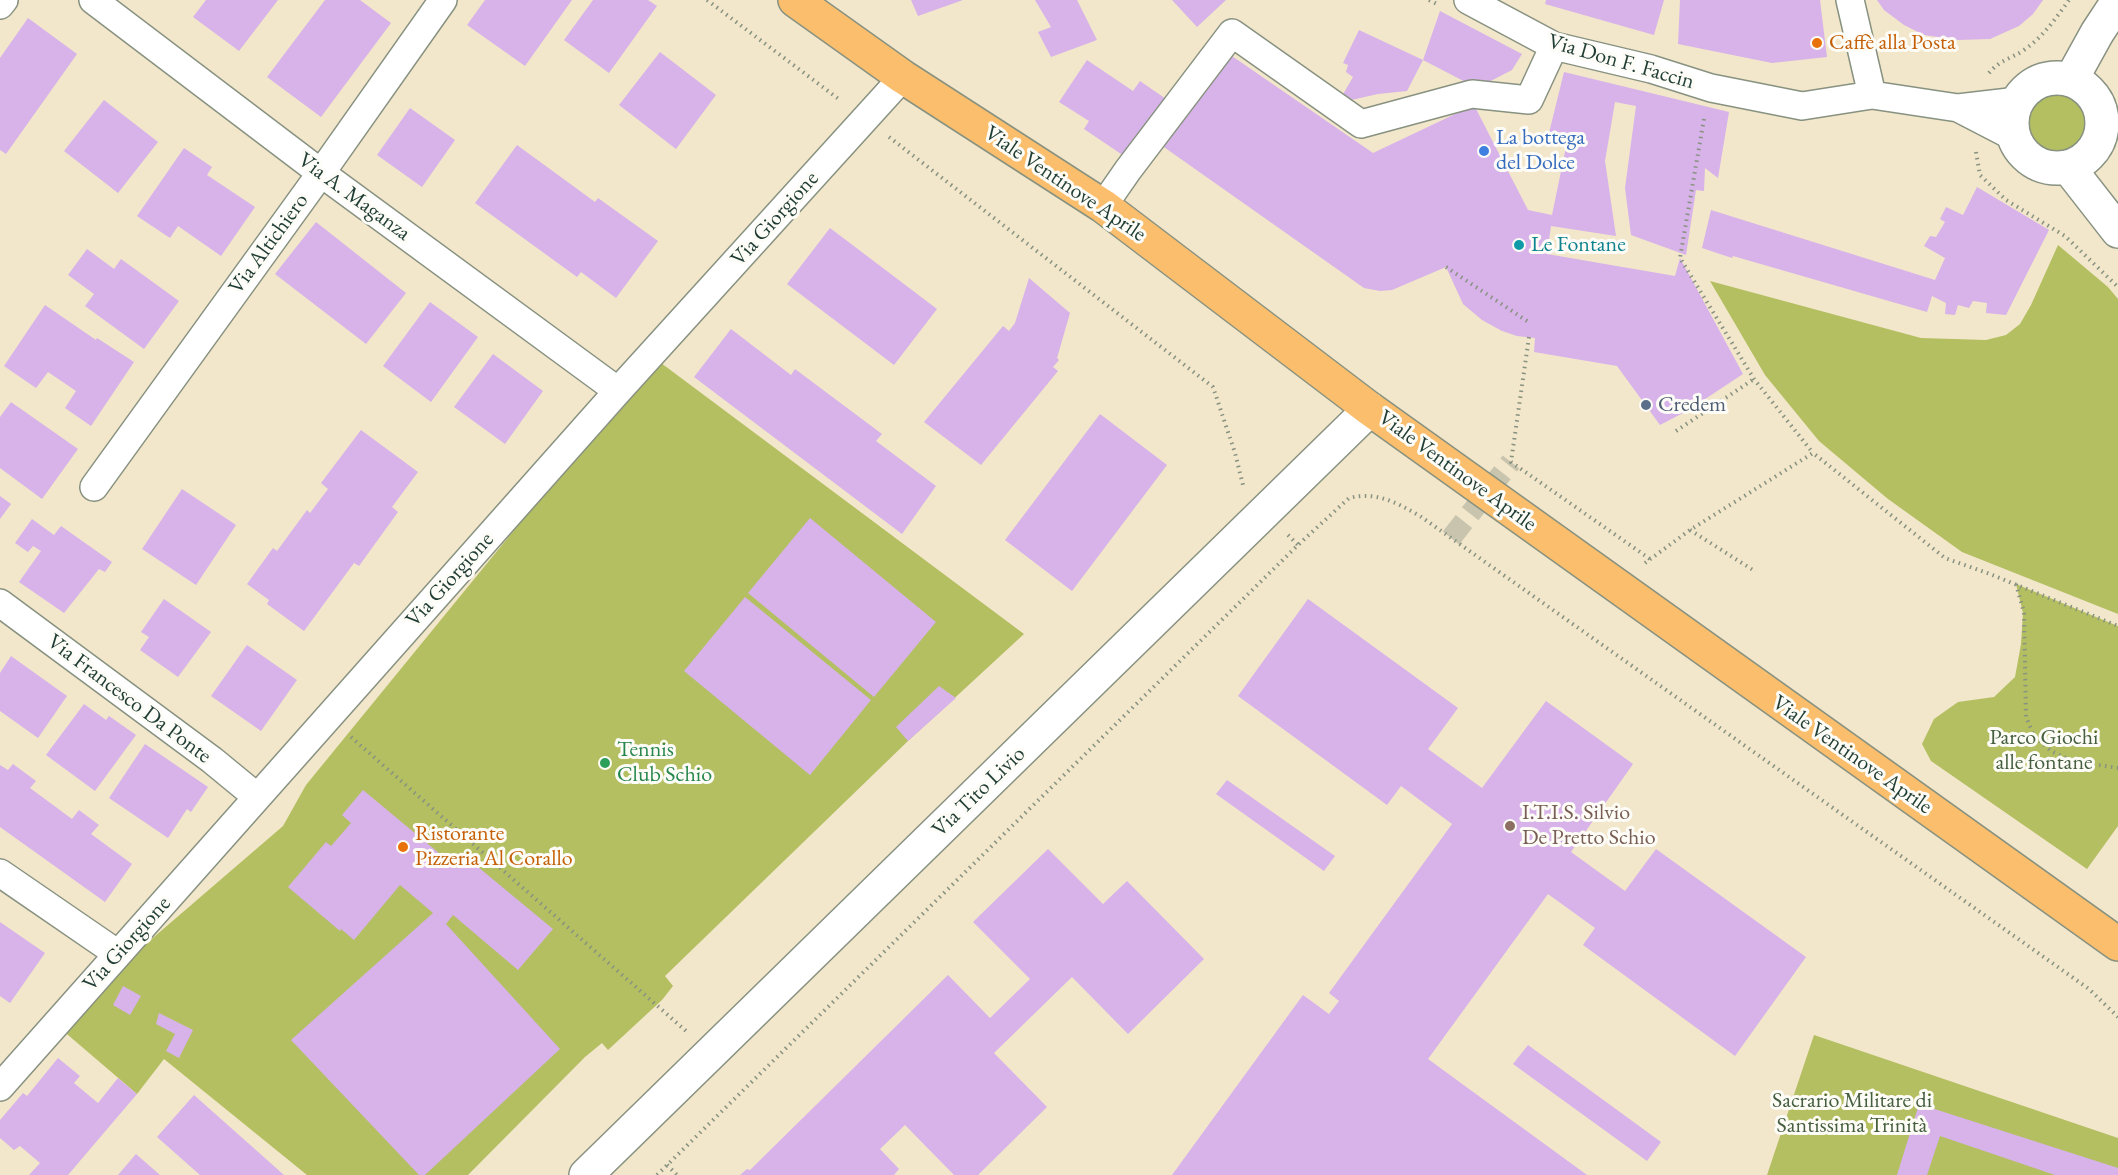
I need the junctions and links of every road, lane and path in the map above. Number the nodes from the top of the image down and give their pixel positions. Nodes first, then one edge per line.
1 (4, 0) edge
2 (93, 0) edge
3 (443, 0) edge
4 (707, 0) edge
5 (795, 0) edge
6 (1467, 0) edge
7 (1850, 0) edge
8 (2118, 1) edge
9 (0, 5) edge
10 (2097, 33) junction
11 (1554, 46) junction
12 (903, 78) junction
13 (2071, 80) junction
14 (1712, 88) junction
15 (1872, 95) junction
16 (2018, 100) junction
17 (2097, 100) junction
18 (1958, 108) junction
19 (865, 119) junction
20 (2014, 137) junction
21 (2078, 162) junction
22 (321, 173) junction
23 (1103, 206) junction
24 (2118, 216) edge
25 (2118, 231) edge
26 (1446, 267) dead end
27 (1530, 323) dead end
28 (1529, 338) dead end
29 (1754, 379) junction
30 (618, 391) junction
31 (1370, 409) junction
32 (1676, 431) dead end
33 (1813, 453) junction
34 (94, 487) dead end
35 (1244, 488) dead end
36 (1690, 530) junction
37 (1650, 560) junction
38 (1754, 570) dead end
39 (2016, 584) junction
40 (1615, 585) junction
41 (0, 603) edge
42 (2118, 626) edge
43 (329, 717) junction
44 (2118, 768) edge
45 (257, 797) junction
46 (0, 873) edge
47 (2118, 944) edge
48 (118, 954) junction
49 (2118, 1017) edge
50 (712, 1053) junction
51 (0, 1087) edge
52 (667, 1166) junction
53 (586, 1175) edge
54 (657, 1175) edge
55 (676, 1175) edge

1 - 9 street
2 - 22 street, Via A. Maganza
3 - 22 street, Via Altichiero
4 - 19 path
5 - 12 main road, Viale Ventinove Aprile
6 - 11 street, Via Don F. Faccin
7 - 15 street
8 - 10 street
10 - 13 street
10 - 17 street
11 - 14 street, Via Don F. Faccin
11 - 23 street, Viale Ventinove Aprile
12 - 19 street, Via Giorgione
12 - 23 main road, Viale Ventinove Aprile
13 - 16 street
13 - 17 street
14 - 15 street, Via Don F. Faccin
14 - 29 path, Via Don F. Faccin
15 - 18 street, Via Don F. Faccin
16 - 18 street
16 - 20 street
17 - 21 street
18 - 20 street
19 - 30 street, Via Giorgione
19 - 35 path
20 - 21 street
21 - 24 street
21 - 25 street
22 - 30 street, Via A. Maganza
22 - 34 street, Via Altichiero
23 - 31 main road, Viale Ventinove Aprile
26 - 27 path
28 - 37 path
29 - 32 path
29 - 33 path
30 - 43 street, Via Giorgione
31 - 40 main road, Viale Ventinove Aprile
31 - 50 street, Via Tito Livio
33 - 36 path
33 - 39 path
36 - 37 path
36 - 38 path
37 - 40 path
39 - 42 path
39 - 44 path
40 - 47 main road, Viale Ventinove Aprile
41 - 45 street, Via Francesco Da Ponte
43 - 45 street, Via Giorgione
43 - 50 path
45 - 48 street, Via Giorgione
46 - 48 street
48 - 51 street, Via Giorgione
49 - 52 path
50 - 53 street, Via Tito Livio
52 - 54 path
52 - 55 path

